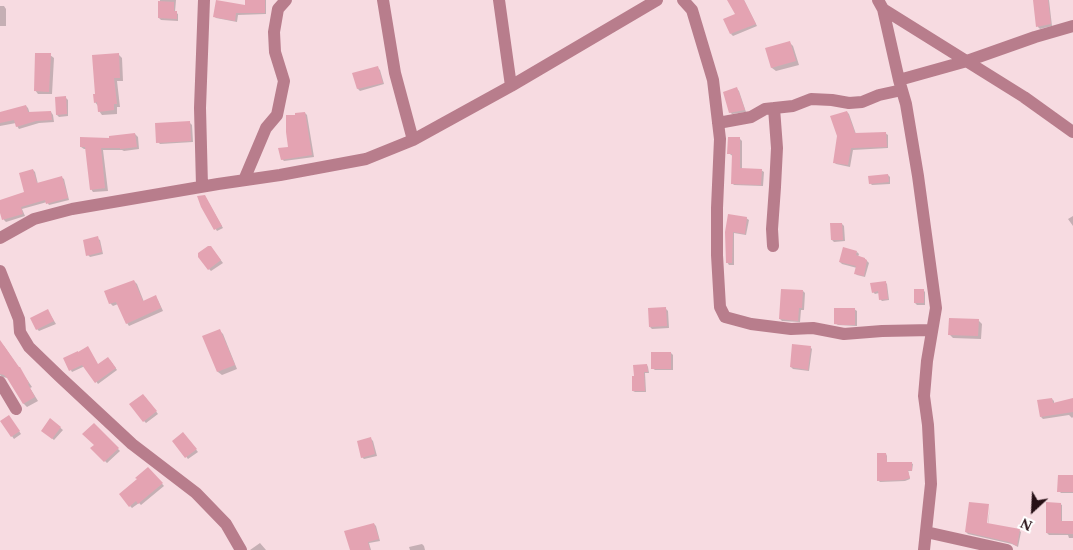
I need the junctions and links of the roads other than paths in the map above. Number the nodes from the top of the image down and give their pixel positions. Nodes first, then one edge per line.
1 (204, 0) edge
2 (286, 0) edge
3 (383, 0) edge
4 (499, 0) edge
5 (657, 0) edge
6 (683, 0) edge
7 (881, 4) edge
8 (1073, 26) edge
9 (967, 61) junction
10 (901, 85) junction
11 (512, 86) junction
12 (774, 108) junction
13 (718, 123) junction
14 (1073, 132) edge
15 (414, 140) junction
16 (244, 180) junction
17 (202, 186) junction
18 (0, 238) edge
19 (773, 246) dead end
20 (0, 271) edge
21 (932, 330) junction
22 (0, 382) edge
23 (16, 409) dead end
24 (926, 532) junction
25 (241, 550) edge
26 (924, 550) edge
27 (1007, 550) edge

1 - 17 street
2 - 16 street
3 - 15 street
4 - 11 street
5 - 11 street
6 - 13 street
7 - 9 street
7 - 10 street
8 - 9 street
9 - 10 street
9 - 14 street
10 - 12 street
10 - 21 street
11 - 15 street
12 - 13 street
12 - 19 street
13 - 21 street
15 - 16 street
16 - 17 street
17 - 18 street
20 - 25 street
21 - 24 street
22 - 23 street
24 - 26 street
24 - 27 street

